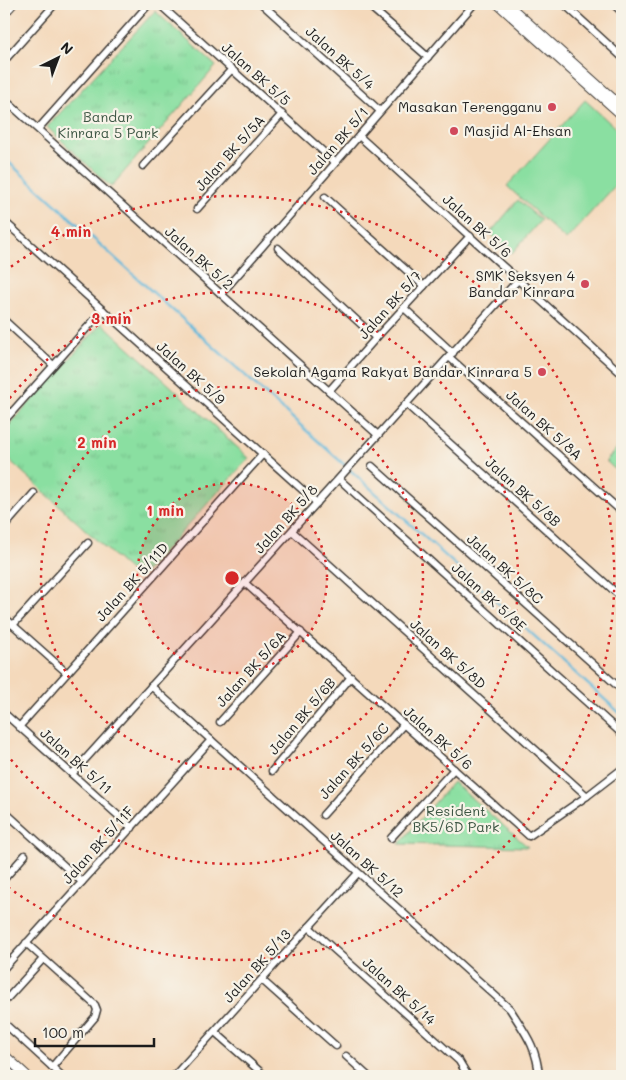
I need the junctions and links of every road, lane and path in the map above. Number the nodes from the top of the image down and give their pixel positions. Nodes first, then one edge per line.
1 (12, 4) edge
2 (55, 4) edge
3 (149, 4) edge
4 (159, 4) edge
5 (262, 4) edge
6 (367, 4) edge
7 (498, 4) edge
8 (507, 4) edge
9 (564, 4) edge
10 (613, 4) edge
11 (472, 5) edge
12 (622, 12) edge
13 (4, 13) edge
14 (428, 57) junction
15 (622, 57) edge
16 (4, 61) edge
17 (232, 69) junction
18 (4, 99) edge
19 (622, 106) edge
20 (380, 111) junction
21 (282, 114) junction
22 (622, 115) edge
23 (38, 129) junction
24 (359, 136) junction
25 (336, 162) junction
26 (143, 166) dead end
27 (326, 197) dead end
28 (197, 209) dead end
29 (4, 221) edge
30 (470, 236) junction
31 (278, 248) dead end
32 (518, 280) junction
33 (424, 286) junction
34 (221, 294) junction
35 (404, 308) junction
36 (103, 310) junction
37 (4, 320) edge
38 (376, 338) junction
39 (451, 355) junction
40 (53, 365) junction
41 (622, 374) edge
42 (329, 391) junction
43 (406, 404) junction
44 (4, 418) edge
45 (378, 435) junction
46 (263, 454) junction
47 (372, 466) dead end
48 (339, 479) junction
49 (34, 493) dead end
50 (317, 503) junction
51 (622, 512) edge
52 (4, 526) edge
53 (292, 531) junction
54 (88, 543) dead end
55 (245, 583) junction
56 (622, 598) edge
57 (4, 617) edge
58 (13, 625) junction
59 (301, 632) junction
60 (66, 674) junction
61 (351, 677) junction
62 (151, 686) junction
63 (622, 690) edge
64 (4, 713) edge
65 (220, 722) dead end
66 (404, 724) junction
67 (19, 727) junction
68 (622, 734) edge
69 (211, 740) junction
70 (454, 768) junction
71 (622, 769) edge
72 (272, 771) dead end
73 (72, 774) junction
74 (587, 796) junction
75 (4, 811) edge
76 (323, 815) dead end
77 (132, 828) junction
78 (391, 838) dead end
79 (26, 855) dead end
80 (358, 873) junction
81 (5, 876) edge
82 (82, 882) junction
83 (310, 927) junction
84 (26, 943) junction
85 (43, 959) junction
86 (4, 968) edge
87 (262, 980) junction
88 (4, 1002) edge
89 (4, 1022) edge
90 (215, 1032) junction
91 (336, 1046) dead end
92 (4, 1055) edge
93 (346, 1056) dead end
94 (52, 1067) junction
95 (4, 1069) edge
96 (12, 1076) edge
97 (27, 1076) edge
98 (62, 1076) edge
99 (174, 1076) edge
100 (265, 1076) edge
101 (368, 1076) edge
102 (468, 1076) edge
103 (540, 1076) edge

1 - 13 street
2 - 16 street
3 - 23 street
4 - 17 street, Jalan BK 5/5
5 - 20 street, Jalan BK 5/4
6 - 14 street
7 - 22 street
8 - 19 street
9 - 15 street
10 - 12 street
11 - 14 street, Jalan BK 5/1
14 - 20 street, Jalan BK 5/1
17 - 21 street, Jalan BK 5/5
17 - 26 street
18 - 23 street, Jalan BK 5/2
20 - 24 street, Jalan BK 5/1
21 - 25 street, Jalan BK 5/5
21 - 28 street, Jalan BK 5/5A
23 - 34 street, Jalan BK 5/2
24 - 25 street, Jalan BK 5/1
24 - 30 street, Jalan BK 5/6
25 - 34 street, Jalan BK 5/1
27 - 33 street
29 - 36 street, Jalan BK 5/9
30 - 32 street, Jalan BK 5/6
30 - 33 street, Jalan BK 5/7
31 - 38 street
32 - 39 street, Jalan BK 5/8
32 - 41 street, Jalan BK 5/6
33 - 35 street, Jalan BK 5/7
34 - 42 street, Jalan BK 5/2
35 - 38 street, Jalan BK 5/7
35 - 39 street, Jalan BK 5/8A
36 - 40 street
36 - 46 street, Jalan BK 5/9
37 - 40 street
38 - 42 street, Jalan BK 5/7
39 - 43 street, Jalan BK 5/8
39 - 51 street, Jalan BK 5/8A
40 - 44 street
42 - 45 street, Jalan BK 5/2
43 - 45 street, Jalan BK 5/8
43 - 56 street, Jalan BK 5/8B
45 - 48 street, Jalan BK 5/8
46 - 50 street, Jalan BK 5/9
46 - 60 street, Jalan BK 5/11D
47 - 63 street, Jalan BK 5/8C
48 - 50 street, Jalan BK 5/8
48 - 68 street, Jalan BK 5/8E
49 - 52 street
50 - 53 street, Jalan BK 5/8
53 - 55 street, Jalan BK 5/8
53 - 74 street, Jalan BK 5/8D
54 - 58 street
55 - 59 street, Jalan BK 5/6
55 - 62 street, Jalan BK 5/8
57 - 58 street
58 - 60 street
59 - 61 street, Jalan BK 5/6
59 - 65 street, Jalan BK 5/6A
60 - 67 street, Jalan BK 5/11D
61 - 66 street, Jalan BK 5/6
61 - 72 street, Jalan BK 5/6B
62 - 69 street, Jalan BK 5/12
62 - 73 street, Jalan BK 5/8
64 - 67 street, Jalan BK 5/11
66 - 70 street, Jalan BK 5/6
66 - 76 street, Jalan BK 5/6C
67 - 73 street, Jalan BK 5/11
69 - 77 street, Jalan BK 5/11F
69 - 80 street, Jalan BK 5/12
70 - 74 street, Jalan BK 5/6
70 - 78 street
71 - 74 street, Jalan BK 5/6
73 - 77 street, Jalan BK 5/11
75 - 82 street
77 - 82 street, Jalan BK 5/11F
79 - 81 street
80 - 83 street, Jalan BK 5/13
80 - 103 street, Jalan BK 5/12
82 - 84 street, Jalan BK 5/11F
83 - 87 street, Jalan BK 5/13
83 - 102 street, Jalan BK 5/14
84 - 85 street
84 - 86 street, Jalan BK 5/11F
85 - 88 street
85 - 94 street
87 - 90 street, Jalan BK 5/13
87 - 91 street
89 - 94 street
90 - 99 street, Jalan BK 5/13
90 - 100 street
92 - 97 street
93 - 101 street
94 - 98 street
95 - 96 street

